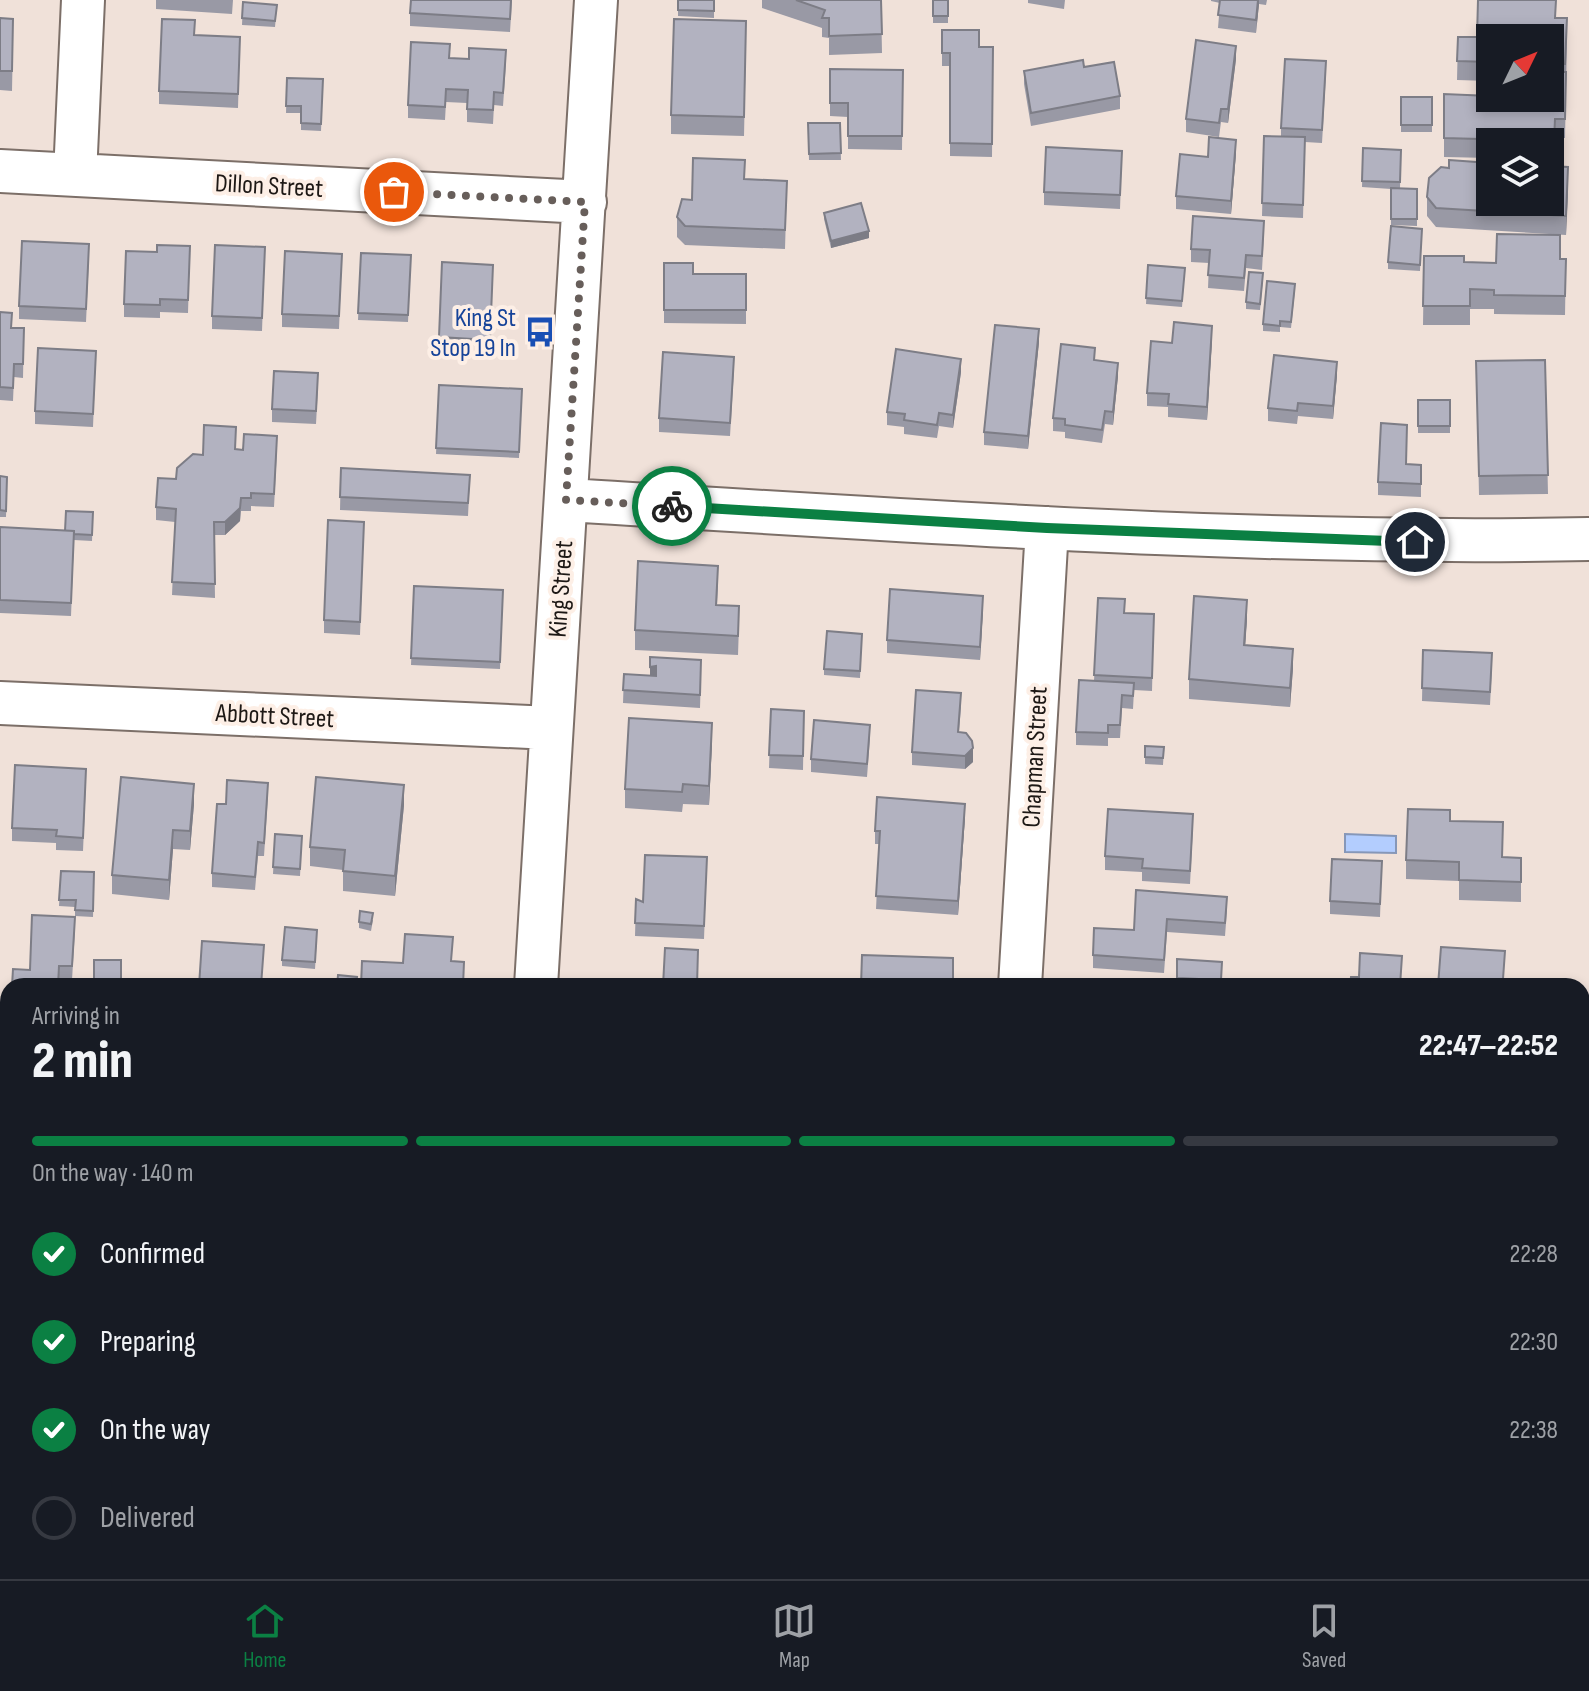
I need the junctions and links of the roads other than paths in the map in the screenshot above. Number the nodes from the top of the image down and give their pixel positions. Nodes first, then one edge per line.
1 (83, 0) edge
2 (596, 0) edge
3 (0, 171) edge
4 (75, 175) junction
5 (585, 202) junction
6 (566, 500) junction
7 (1047, 528) junction
8 (1589, 539) edge
9 (0, 703) edge
10 (551, 728) junction
11 (536, 978) edge
12 (1020, 978) edge

1 - 4 street
2 - 5 street, King Street
3 - 4 street, Dillon Street
4 - 5 street, Dillon Street
5 - 6 street, King Street
6 - 7 street
6 - 10 street, King Street
7 - 8 street
7 - 12 street, Chapman Street
9 - 10 street, Abbott Street
10 - 11 street, King Street

